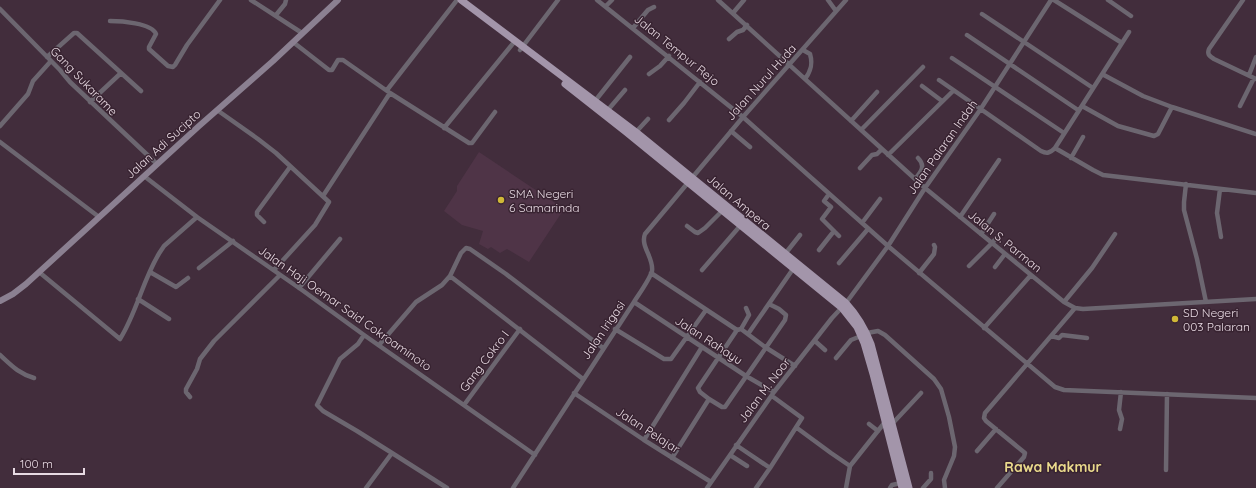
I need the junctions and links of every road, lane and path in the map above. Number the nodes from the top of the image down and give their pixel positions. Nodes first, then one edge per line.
1 (220, 0) edge
2 (251, 0) edge
3 (286, 0) edge
4 (338, 0) edge
5 (457, 0) edge
6 (558, 0) edge
7 (597, 0) edge
8 (612, 0) edge
9 (718, 0) edge
10 (744, 0) edge
11 (828, 0) edge
12 (846, 0) edge
13 (1050, 0) edge
14 (1054, 0) edge
15 (1108, 0) edge
16 (1243, 0) edge
17 (606, 6) junction
18 (654, 7) dead end
19 (0, 9) edge
20 (836, 12) junction
21 (733, 13) junction
22 (982, 14) dead end
23 (276, 16) junction
24 (1131, 16) dead end
25 (110, 21) dead end
26 (747, 25) junction
27 (633, 28) junction
28 (1129, 32) dead end
29 (302, 33) junction
30 (967, 35) dead end
31 (728, 40) dead end
32 (293, 42) junction
33 (513, 42) junction
34 (1024, 42) junction
35 (1122, 43) junction
36 (521, 48) junction
37 (803, 50) junction
38 (669, 56) junction
39 (630, 57) dead end
40 (1256, 57) edge
41 (952, 58) dead end
42 (49, 59) junction
43 (787, 62) junction
44 (1009, 64) junction
45 (923, 67) dead end
46 (121, 73) junction
47 (649, 74) dead end
48 (1102, 74) junction
49 (1249, 76) junction
50 (1255, 78) edge
51 (805, 79) junction
52 (939, 80) dead end
53 (700, 82) junction
54 (922, 86) dead end
55 (995, 86) junction
56 (1094, 88) junction
57 (625, 90) dead end
58 (953, 90) junction
59 (140, 91) dead end
60 (388, 92) junction
61 (877, 92) dead end
62 (594, 101) junction
63 (942, 101) junction
64 (90, 102) junction
65 (1082, 106) junction
66 (1240, 106) dead end
67 (1172, 107) junction
68 (217, 110) junction
69 (980, 110) junction
70 (1078, 110) junction
71 (608, 111) junction
72 (495, 112) dead end
73 (743, 117) junction
74 (648, 119) dead end
75 (669, 120) dead end
76 (851, 121) junction
77 (0, 126) edge
78 (444, 128) junction
79 (862, 130) junction
80 (731, 131) junction
81 (636, 132) junction
82 (1064, 133) junction
83 (1256, 134) edge
84 (1084, 137) dead end
85 (0, 142) edge
86 (750, 147) dead end
87 (1055, 148) junction
88 (882, 149) junction
89 (888, 154) junction
90 (918, 158) dead end
91 (1071, 158) junction
92 (999, 160) dead end
93 (157, 164) junction
94 (290, 167) junction
95 (860, 168) dead end
96 (144, 176) junction
97 (915, 179) junction
98 (690, 180) junction
99 (1186, 184) junction
100 (925, 188) junction
101 (1220, 189) junction
102 (1256, 193) edge
103 (829, 194) junction
104 (323, 196) junction
105 (880, 199) dead end
106 (837, 201) junction
107 (831, 207) junction
108 (722, 211) junction
109 (994, 214) dead end
110 (197, 216) junction
111 (99, 217) junction
112 (960, 217) junction
113 (264, 222) dead end
114 (862, 223) junction
115 (687, 226) dead end
116 (740, 226) junction
117 (868, 229) junction
118 (834, 231) junction
119 (981, 234) junction
120 (1000, 234) dead end
121 (1115, 234) dead end
122 (800, 235) dead end
123 (838, 236) dead end
124 (1221, 237) dead end
125 (340, 239) dead end
126 (232, 242) junction
127 (992, 243) junction
128 (934, 245) dead end
129 (888, 246) junction
130 (819, 250) dead end
131 (785, 254) junction
132 (1005, 254) junction
133 (839, 263) dead end
134 (969, 266) dead end
135 (995, 267) dead end
136 (199, 268) dead end
137 (793, 269) junction
138 (274, 270) junction
139 (702, 270) dead end
140 (39, 272) junction
141 (150, 272) junction
142 (651, 273) junction
143 (919, 273) junction
144 (280, 275) junction
145 (1031, 275) junction
146 (450, 276) junction
147 (188, 278) dead end
148 (299, 288) junction
149 (138, 299) junction
150 (1256, 299) edge
151 (0, 301) edge
152 (634, 302) junction
153 (1064, 302) junction
154 (1206, 302) junction
155 (769, 304) junction
156 (844, 306) junction
157 (746, 308) dead end
158 (1075, 308) junction
159 (706, 310) junction
160 (169, 319) dead end
161 (984, 328) junction
162 (615, 329) junction
163 (520, 330) junction
164 (739, 330) junction
165 (748, 334) junction
166 (364, 335) junction
167 (864, 335) junction
168 (1051, 336) junction
169 (687, 337) junction
170 (1087, 338) dead end
171 (815, 341) junction
172 (379, 345) junction
173 (765, 347) junction
174 (603, 348) junction
175 (702, 348) junction
176 (825, 350) dead end
177 (0, 355) edge
178 (718, 358) junction
179 (836, 358) dead end
180 (1027, 364) junction
181 (795, 366) junction
182 (746, 376) junction
183 (34, 378) dead end
184 (582, 378) junction
185 (1121, 392) junction
186 (574, 393) junction
187 (921, 393) dead end
188 (773, 394) junction
189 (1167, 394) junction
190 (190, 397) dead end
191 (1256, 398) edge
192 (709, 399) junction
193 (464, 405) junction
194 (889, 423) junction
195 (869, 424) dead end
196 (797, 428) junction
197 (996, 429) junction
198 (1120, 429) dead end
199 (878, 431) junction
200 (644, 440) junction
201 (736, 445) junction
202 (977, 451) dead end
203 (392, 453) junction
204 (535, 455) junction
205 (730, 455) junction
206 (672, 458) junction
207 (747, 466) dead end
208 (850, 466) junction
209 (770, 468) junction
210 (1166, 470) dead end
211 (902, 473) junction
212 (931, 473) dead end
213 (711, 482) junction
214 (901, 485) edge
215 (366, 488) edge
216 (447, 488) edge
217 (513, 488) edge
218 (707, 488) edge
219 (756, 488) edge
220 (846, 488) edge
221 (890, 488) edge
222 (909, 488) edge
223 (923, 488) edge
224 (945, 488) edge
225 (997, 488) edge

1 - 25 street
2 - 23 street
3 - 23 street
4 - 29 street, Jalan Adi Sucipto
5 - 33 main road, Jalan Ampera
5 - 60 street
6 - 36 street
7 - 17 street, Jalan Tempur Rejo
8 - 17 street
9 - 21 street, Jalan S. Parman
10 - 21 street
11 - 20 street
12 - 20 street, Jalan Nurul Huda
13 - 34 street, Jalan Palaran Indah
14 - 35 street
15 - 24 street
16 - 49 street
17 - 27 street, Jalan Tempur Rejo
18 - 27 street
19 - 42 street, Gang Sukarame
20 - 37 street, Jalan Nurul Huda
21 - 26 street, Jalan S. Parman
22 - 34 street
23 - 29 street
26 - 31 street
26 - 43 street, Jalan S. Parman
27 - 38 street, Jalan Tempur Rejo
28 - 35 street
29 - 32 street, Jalan Adi Sucipto
30 - 44 street
32 - 60 street
32 - 68 street, Jalan Adi Sucipto
33 - 36 main road, Jalan Ampera
33 - 78 street
34 - 44 street, Jalan Palaran Indah
34 - 56 street
35 - 48 street
36 - 62 main road, Jalan Ampera
36 - 98 main road, Jalan Ampera
37 - 43 street, Jalan Nurul Huda
37 - 51 street
38 - 47 street
38 - 53 street, Jalan Tempur Rejo
39 - 62 street
40 - 49 street
41 - 55 street
42 - 46 street
42 - 64 street, Gang Sukarame
42 - 77 street
43 - 51 street, Jalan S. Parman
43 - 73 street, Jalan Nurul Huda
44 - 55 street, Jalan Palaran Indah
44 - 70 street
45 - 79 street
46 - 59 street
46 - 64 street
48 - 56 street
48 - 67 street
49 - 50 street
50 - 66 street
51 - 76 street, Jalan S. Parman
52 - 58 street
53 - 73 street, Jalan Tempur Rejo
53 - 75 street
54 - 63 street
55 - 69 street, Jalan Palaran Indah
55 - 82 street
56 - 65 street
57 - 71 street
58 - 63 street
58 - 69 street
60 - 78 street
60 - 104 street
61 - 76 street
62 - 71 main road, Jalan Ampera
63 - 89 street
64 - 93 street, Gang Sukarame
65 - 67 street
65 - 70 street
67 - 83 street
68 - 93 street, Jalan Adi Sucipto
68 - 94 street
69 - 87 street
69 - 100 street, Jalan Palaran Indah
70 - 82 street
71 - 81 main road, Jalan Ampera
72 - 78 street
73 - 80 street, Jalan Nurul Huda
73 - 103 street, Jalan Tempur Rejo
74 - 81 street
76 - 79 street, Jalan S. Parman
79 - 88 street, Jalan S. Parman
80 - 86 street
80 - 98 street, Jalan Nurul Huda
81 - 98 main road, Jalan Ampera
82 - 87 street
84 - 91 street
85 - 111 street
87 - 91 street
88 - 89 street, Jalan S. Parman
88 - 95 street
89 - 97 street, Jalan S. Parman
90 - 97 street
91 - 99 street
92 - 112 street
93 - 96 street, Jalan Adi Sucipto
94 - 104 street
94 - 113 street
96 - 110 street, Jalan Haji Oemar Said Cokroaminoto
96 - 111 street, Jalan Adi Sucipto
97 - 100 street, Jalan S. Parman
98 - 108 main road, Jalan Ampera
98 - 131 main road, Jalan Ampera
98 - 142 street
99 - 101 street
99 - 154 street
100 - 112 street, Jalan S. Parman
100 - 129 street, Jalan Palaran Indah
101 - 102 street
101 - 124 street
103 - 106 street, Jalan Tempur Rejo
103 - 107 street
104 - 138 street
105 - 114 street
106 - 107 street
106 - 114 street, Jalan Tempur Rejo
107 - 118 street
108 - 115 street
108 - 116 main road, Jalan Ampera
109 - 119 street
110 - 126 street, Jalan Haji Oemar Said Cokroaminoto
110 - 141 street
111 - 140 street, Jalan Adi Sucipto
112 - 119 street, Jalan S. Parman
114 - 117 street, Jalan Tempur Rejo
116 - 137 main road, Jalan Ampera
116 - 139 street
117 - 129 street, Jalan Tempur Rejo
117 - 133 street
118 - 123 street
118 - 130 street
119 - 127 street, Jalan S. Parman
120 - 127 street
121 - 153 street
122 - 131 street
125 - 148 street
126 - 136 street
126 - 138 street, Jalan Haji Oemar Said Cokroaminoto
127 - 132 street, Jalan S. Parman
127 - 134 street
128 - 143 street
129 - 143 street, Jalan Tempur Rejo
129 - 156 street, Jalan Palaran Indah
131 - 156 main road, Jalan Ampera
132 - 135 street
132 - 145 street, Jalan S. Parman
137 - 155 street
137 - 156 main road, Jalan Ampera
138 - 144 street, Jalan Haji Oemar Said Cokroaminoto
140 - 149 street
140 - 151 street, Jalan Adi Sucipto
141 - 147 street
141 - 149 street
142 - 152 street, Jalan Irigasi
142 - 159 street
143 - 161 street, Jalan Tempur Rejo
144 - 148 street, Jalan Haji Oemar Said Cokroaminoto
144 - 190 street
145 - 153 street, Jalan S. Parman
145 - 161 street
146 - 163 street
146 - 172 street
146 - 174 street
148 - 166 street, Jalan Haji Oemar Said Cokroaminoto
149 - 160 street
150 - 154 street
152 - 162 street, Jalan Irigasi
152 - 169 street, Jalan Rahayu
153 - 158 street, Jalan S. Parman
154 - 158 street
155 - 165 street
155 - 173 street
156 - 167 main road, Jalan Ampera
156 - 171 street, Jalan M. Noor
157 - 164 street
158 - 168 street
159 - 164 street
159 - 169 street
161 - 180 street, Jalan Tempur Rejo
162 - 169 street
162 - 174 street, Jalan Irigasi
163 - 184 street
163 - 193 street, Gang Cokro I
164 - 165 street
164 - 178 street
165 - 173 street
166 - 172 street, Jalan Haji Oemar Said Cokroaminoto
166 - 203 street
167 - 179 street
167 - 194 main road, Jalan Ampera
167 - 224 street
168 - 170 street
168 - 180 street
169 - 175 street, Jalan Rahayu
171 - 176 street
171 - 181 street, Jalan M. Noor
172 - 193 street, Jalan Haji Oemar Said Cokroaminoto
173 - 181 street
173 - 182 street
174 - 184 street, Jalan Irigasi
175 - 178 street, Jalan Rahayu
175 - 200 street
177 - 183 street
178 - 182 street, Jalan Rahayu
178 - 192 street
180 - 185 street, Jalan Tempur Rejo
180 - 197 street
181 - 188 street, Jalan M. Noor
182 - 188 street, Jalan Rahayu
182 - 192 street
184 - 186 street, Jalan Irigasi
185 - 189 street, Jalan Tempur Rejo
185 - 198 street
186 - 200 street, Jalan Pelajar
186 - 204 street, Jalan Irigasi
187 - 194 street
188 - 196 street, Jalan Rahayu
188 - 201 street, Jalan M. Noor
189 - 191 street, Jalan Tempur Rejo
189 - 210 street
192 - 206 street
193 - 204 street, Jalan Haji Oemar Said Cokroaminoto
194 - 199 street
194 - 211 main road, Jalan Ampera
195 - 199 street
196 - 208 street
196 - 209 street
197 - 202 street
197 - 225 street
199 - 208 street
200 - 206 street, Jalan Pelajar
201 - 205 street, Jalan M. Noor
201 - 209 street
203 - 215 street
203 - 216 street
204 - 217 street, Jalan Irigasi
205 - 207 street
205 - 213 street, Jalan M. Noor
206 - 213 street, Jalan Pelajar
208 - 220 street
209 - 219 street
211 - 214 main road, Jalan Ampera
211 - 222 main road, Jalan Ampera
212 - 223 street
213 - 218 street, Jalan M. Noor
214 - 221 street

